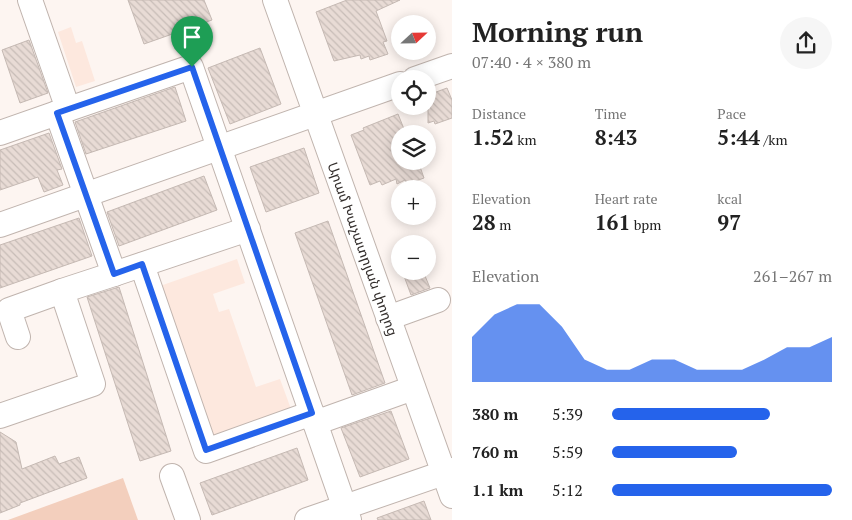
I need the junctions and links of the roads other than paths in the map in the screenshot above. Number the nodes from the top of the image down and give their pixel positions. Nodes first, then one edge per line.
1 (30, 0) edge
2 (275, 0) edge
3 (450, 73) edge
4 (436, 75) edge
5 (391, 87) edge
6 (63, 111) junction
7 (316, 114) junction
8 (0, 133) edge
9 (220, 148) junction
10 (85, 195) junction
11 (0, 225) edge
12 (248, 229) junction
13 (142, 264) junction
14 (114, 274) junction
15 (62, 291) junction
16 (438, 300) dead end
17 (388, 318) junction
18 (18, 337) dead end
19 (413, 388) junction
20 (0, 416) edge
21 (313, 418) junction
22 (448, 471) edge
23 (172, 476) dead end
24 (452, 496) edge
25 (346, 514) edge
26 (188, 520) edge
27 (307, 520) edge

1 - 6 street
2 - 7 street, Արամ Խաչատրյան փողոց
3 - 4 street
5 - 7 street
6 - 8 street
6 - 9 street
6 - 10 street
7 - 9 street
7 - 17 street, Արամ Խաչատրյան փողոց
9 - 10 street
9 - 12 street
10 - 11 street
10 - 14 street
12 - 13 street
12 - 21 street
13 - 14 street
13 - 21 street
14 - 15 street
15 - 18 street
15 - 20 street
16 - 17 street
17 - 19 street, Արամ Խաչատրյան փողոց
19 - 21 street
19 - 22 street, Արամ Խաչատրյան փողոց
21 - 25 street
22 - 24 street, Արամ Խաչատրյան փողոց
22 - 25 street
23 - 26 street
25 - 27 street

